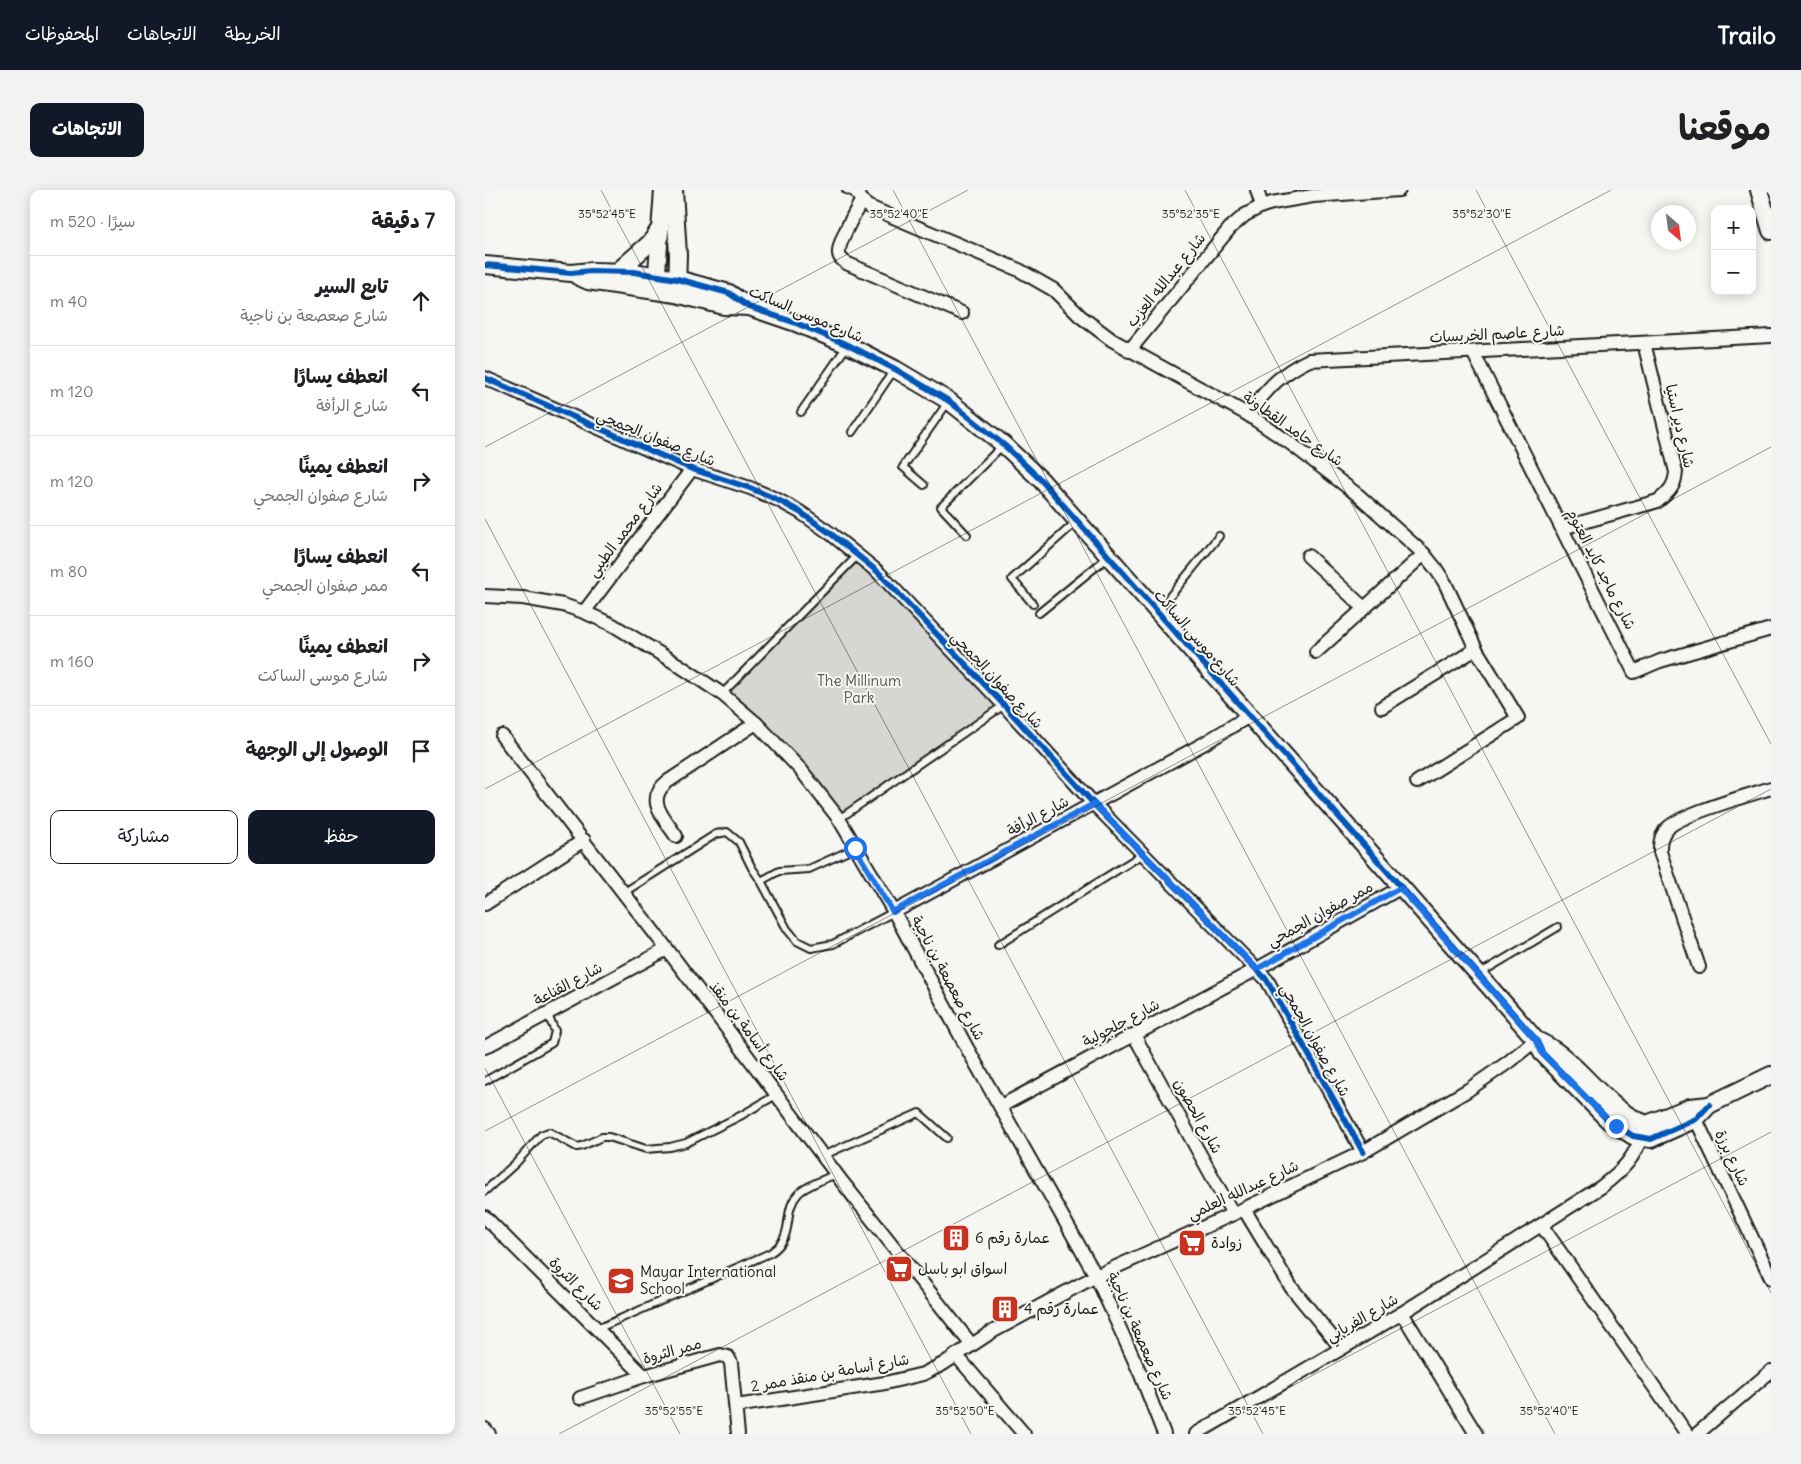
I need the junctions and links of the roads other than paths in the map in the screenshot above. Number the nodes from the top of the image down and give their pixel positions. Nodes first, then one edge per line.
1 (663, 190) edge
2 (674, 190) edge
3 (1257, 190) edge
4 (1399, 190) edge
5 (1759, 190) edge
6 (856, 194) edge
7 (1771, 194) edge
8 (1262, 206) junction
9 (661, 226) junction
10 (1771, 227) edge
11 (485, 265) edge
12 (617, 272) junction
13 (571, 273) junction
14 (656, 283) junction
15 (677, 286) junction
16 (962, 313) dead end
17 (1771, 336) edge
18 (1644, 343) junction
19 (848, 344) junction
20 (1129, 351) junction
21 (1473, 352) junction
22 (895, 369) junction
23 (485, 378) edge
24 (949, 401) junction
25 (801, 412) dead end
26 (1247, 414) junction
27 (852, 432) dead end
28 (1004, 444) junction
29 (691, 468) junction
30 (924, 486) dead end
31 (1077, 520) junction
32 (1562, 528) junction
33 (967, 534) dead end
34 (1219, 536) dead end
35 (1424, 554) junction
36 (858, 555) junction
37 (1109, 556) junction
38 (1308, 556) dead end
39 (485, 596) edge
40 (1033, 604) dead end
41 (1364, 608) junction
42 (584, 612) junction
43 (1157, 612) junction
44 (1039, 613) dead end
45 (1771, 629) edge
46 (1476, 649) junction
47 (1316, 652) dead end
48 (721, 694) junction
49 (1004, 705) junction
50 (1382, 707) dead end
51 (1249, 716) junction
52 (757, 723) junction
53 (502, 736) dead end
54 (1417, 782) dead end
55 (1771, 788) edge
56 (1094, 804) junction
57 (839, 819) junction
58 (677, 836) dead end
59 (584, 840) junction
60 (855, 848) junction
61 (1143, 854) junction
62 (761, 881) junction
63 (1400, 888) junction
64 (623, 893) junction
65 (485, 904) edge
66 (893, 912) junction
67 (1558, 927) dead end
68 (999, 945) dead end
69 (667, 949) junction
70 (1699, 967) dead end
71 (1257, 969) junction
72 (1478, 975) junction
73 (547, 1013) junction
74 (1134, 1035) junction
75 (1536, 1040) junction
76 (485, 1047) edge
77 (1771, 1075) edge
78 (485, 1081) edge
79 (776, 1095) junction
80 (1001, 1106) junction
81 (1693, 1113) junction
82 (1644, 1131) junction
83 (947, 1138) dead end
84 (1363, 1152) junction
85 (822, 1156) junction
86 (836, 1174) junction
87 (485, 1191) edge
88 (1239, 1211) junction
89 (485, 1217) edge
90 (1542, 1226) junction
91 (1096, 1276) junction
92 (1771, 1278) edge
93 (1402, 1313) junction
94 (597, 1329) junction
95 (971, 1344) junction
96 (1341, 1348) junction
97 (956, 1355) junction
98 (1771, 1371) edge
99 (643, 1376) junction
100 (580, 1398) dead end
101 (736, 1406) junction
102 (485, 1429) edge
103 (489, 1434) edge
104 (738, 1434) edge
105 (1024, 1434) edge
106 (1164, 1434) edge
107 (1196, 1434) edge
108 (1476, 1434) edge
109 (1687, 1434) edge
110 (1697, 1434) edge

1 - 9 street
2 - 15 street
3 - 8 street
4 - 8 street, شارع عبدالله العزب
5 - 10 street
6 - 16 street
6 - 20 street, شارع حامد القطاونة
7 - 10 street
8 - 20 street, شارع عبدالله العزب
9 - 12 street
9 - 14 street
11 - 13 street, شارع موسى الساكت
12 - 13 street, شارع موسى الساكت
12 - 14 street, شارع موسى الساكت
13 - 14 street, شارع موسى الساكت
14 - 15 street, شارع موسى الساكت
15 - 19 street, شارع موسى الساكت
17 - 18 street, شارع عاصم الخريسات
18 - 21 street, شارع عاصم الخريسات
18 - 32 street, شارع دير استيا
19 - 22 street, شارع موسى الساكت
19 - 25 lane
20 - 26 street, شارع حامد القطاونة
21 - 26 street, شارع عاصم الخريسات
21 - 32 street, شارع ماجد كايد العتوم
22 - 24 street, شارع موسى الساكت
22 - 27 lane
23 - 29 street, شارع صفوان الجمحي
24 - 28 street, شارع موسى الساكت
24 - 30 lane
26 - 35 street, شارع حامد القطاونة
28 - 31 street, شارع موسى الساكت
28 - 33 lane
29 - 36 street, شارع صفوان الجمحي
29 - 42 street, شارع محمد الطيبي
31 - 37 street, شارع موسى الساكت
31 - 40 lane
32 - 45 street, شارع ماجد كايد العتوم
34 - 43 lane
35 - 41 street
35 - 46 street, شارع حامد القطاونة
36 - 48 lane
36 - 49 street, شارع صفوان الجمحي
37 - 43 street, شارع موسى الساكت
37 - 44 lane
38 - 41 street
39 - 42 street, شارع صعصعة بن ناجية
41 - 47 street
42 - 48 street, شارع صعصعة بن ناجية
43 - 51 street, شارع موسى الساكت
46 - 50 street
46 - 54 street, شارع حامد القطاونة
48 - 52 street, شارع صعصعة بن ناجية
49 - 56 street, شارع صفوان الجمحي
49 - 57 lane
51 - 56 street, شارع الرأفة
51 - 63 street, شارع موسى الساكت
52 - 57 street, شارع صعصعة بن ناجية
52 - 58 street
53 - 59 street, شارع أسامة بن منقذ
55 - 70 street
56 - 61 street, شارع صفوان الجمحي
56 - 66 street, شارع الرأفة
57 - 60 street, شارع صعصعة بن ناجية
59 - 64 street, شارع أسامة بن منقذ
59 - 65 street
60 - 62 lane
60 - 66 street, شارع صعصعة بن ناجية
61 - 68 lane
61 - 71 street, شارع صفوان الجمحي
62 - 64 lane
62 - 66 lane
63 - 71 street, ممر صفوان الجمحي
63 - 72 street, شارع موسى الساكت
64 - 69 street, شارع أسامة بن منقذ
66 - 80 street, شارع صعصعة بن ناجية
67 - 72 lane
69 - 73 street, شارع القناعة
69 - 79 street, شارع أسامة بن منقذ
71 - 74 street, شارع جلجولية
71 - 84 street, شارع صفوان الجمحي
72 - 75 street, شارع موسى الساكت
73 - 76 street, شارع القناعة
73 - 78 lane
74 - 80 street, شارع جلجولية
74 - 88 street, شارع الحصون
75 - 82 street, شارع موسى الساكت
75 - 84 street, شارع عبدالله العلمي
77 - 81 street
79 - 85 street, شارع أسامة بن منقذ
79 - 87 lane
80 - 91 street, شارع صعصعة بن ناجية
81 - 82 street
81 - 92 street, شارع برزة
82 - 90 street, شارع الفريابي
83 - 85 lane
84 - 88 street, شارع عبدالله العلمي
85 - 86 street, شارع أسامة بن منقذ
86 - 94 lane
86 - 95 street, شارع أسامة بن منقذ
88 - 91 street, شارع عبدالله العلمي
88 - 96 street, شارع الحصون
89 - 94 street, شارع الثروة
90 - 93 street, شارع الفريابي
90 - 109 street
91 - 95 street, شارع عبدالله العلمي
91 - 106 street, شارع صعصعة بن ناجية
93 - 96 street, شارع الفريابي
93 - 108 street
94 - 99 street, شارع الثروة
95 - 97 street, شارع عبدالله العلمي
96 - 107 street, شارع الفريابي
97 - 101 street, شارع أسامة بن منقذ ممر 2
97 - 105 street
98 - 110 street
99 - 100 street, ممر الثروة
99 - 101 street, ممر الثروة
101 - 104 street, ممر الثروة
102 - 103 street

